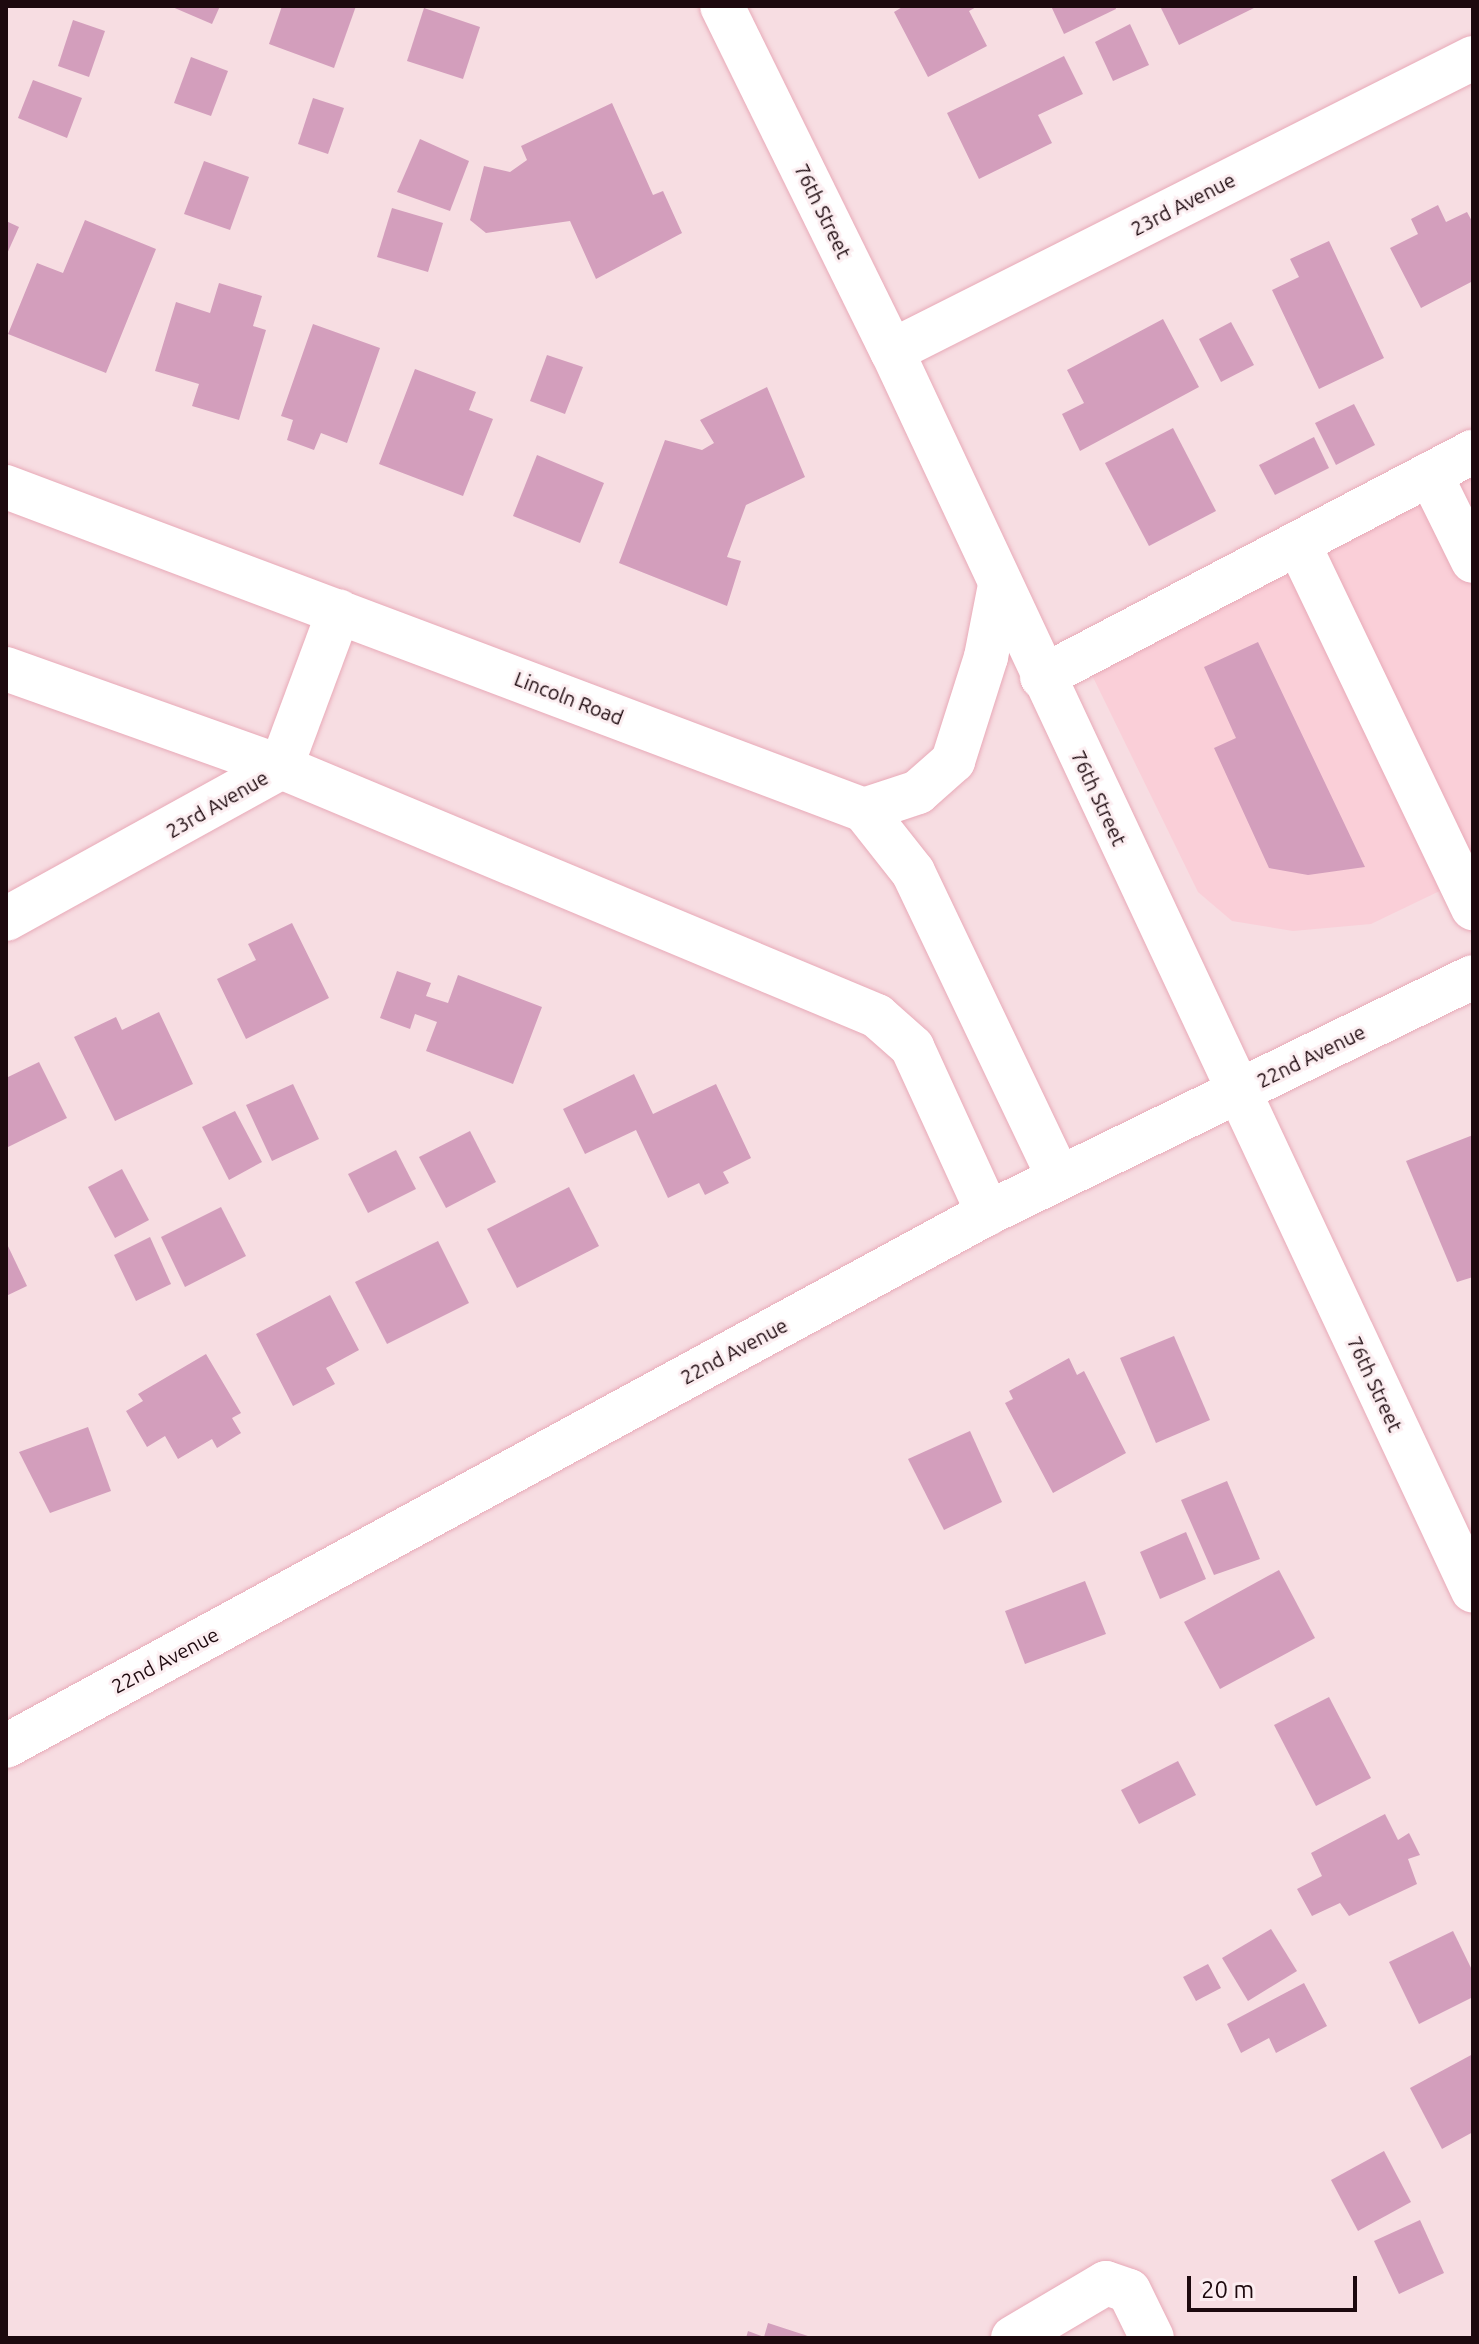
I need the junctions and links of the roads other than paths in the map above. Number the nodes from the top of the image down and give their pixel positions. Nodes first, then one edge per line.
1 (722, 6) edge
2 (1473, 58) edge
3 (892, 351) junction
4 (1473, 452) edge
5 (1430, 474) junction
6 (6, 487) edge
7 (1298, 543) junction
8 (1473, 561) edge
9 (1000, 585) junction
10 (339, 611) junction
11 (6, 669) edge
12 (1042, 677) junction
13 (281, 767) junction
14 (864, 810) junction
15 (1473, 908) edge
16 (6, 919) edge
17 (1473, 977) edge
18 (1236, 1093) junction
19 (1059, 1178) junction
20 (988, 1213) junction
21 (1473, 1591) edge
22 (6, 1746) edge
23 (1013, 2338) edge
24 (1152, 2338) edge

1 - 3 street, 76th Street
2 - 3 street, 23rd Avenue
3 - 9 street, 76th Street
4 - 5 street
5 - 7 street
5 - 8 street
6 - 10 street, Lincoln Road
7 - 12 street
7 - 15 street
9 - 12 street, 76th Street
9 - 14 street
10 - 13 street, 23rd Avenue
10 - 14 street, Lincoln Road
11 - 13 street
12 - 18 street, 76th Street
13 - 16 street, 23rd Avenue
13 - 20 street
14 - 19 street
17 - 18 street, 22nd Avenue
18 - 19 street, 22nd Avenue
18 - 21 street, 76th Street
19 - 20 street, 22nd Avenue
20 - 22 street, 22nd Avenue
23 - 24 street

